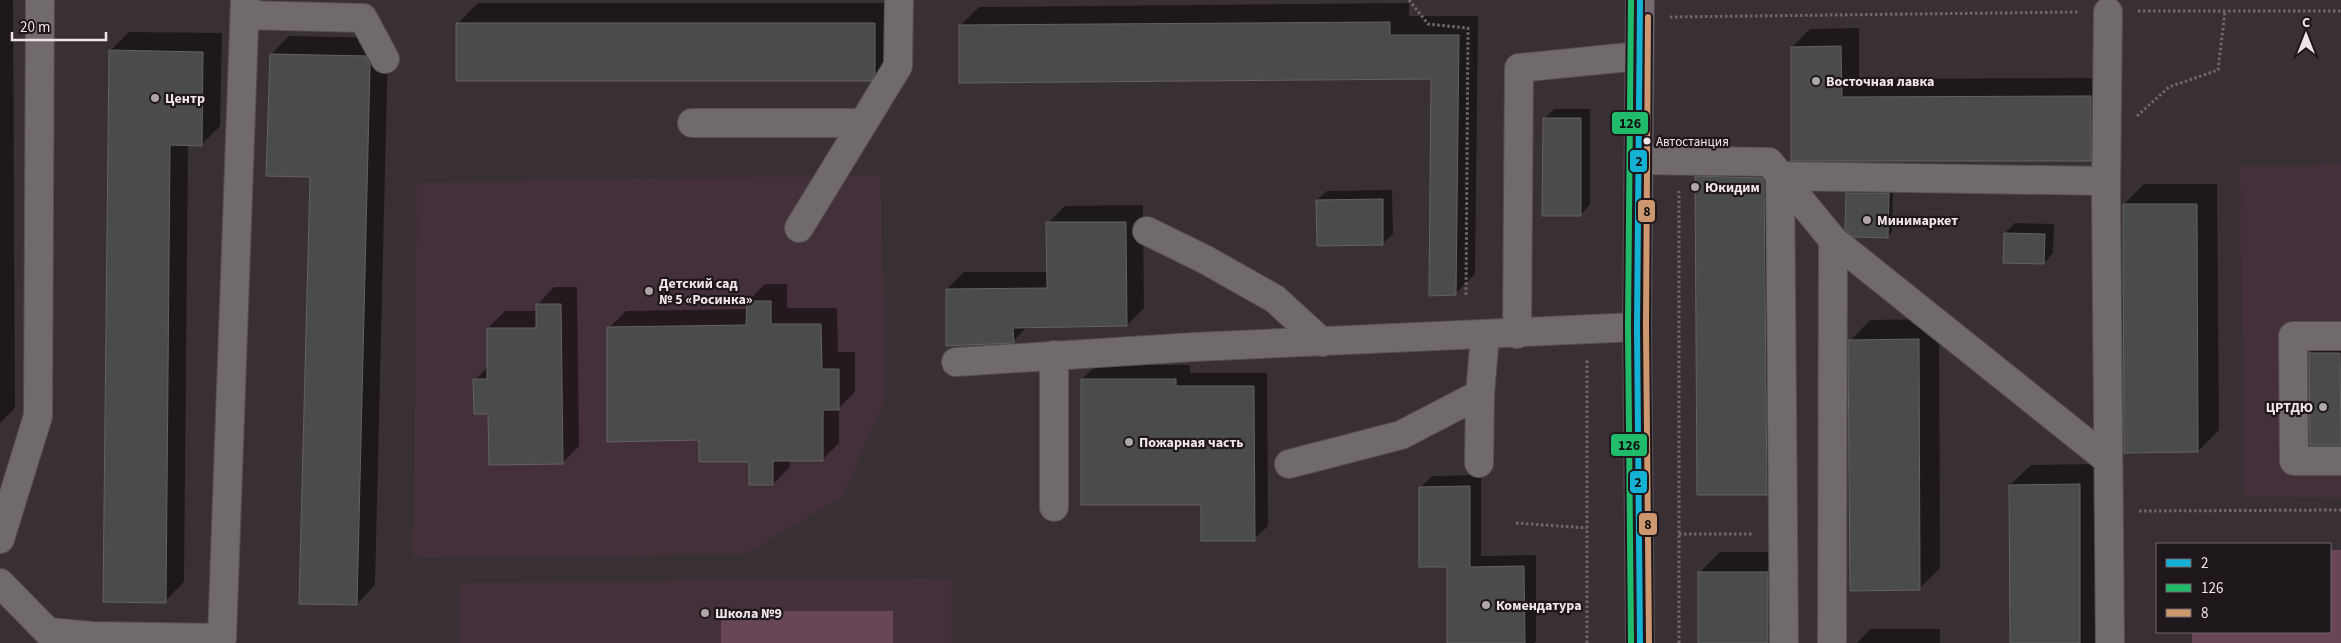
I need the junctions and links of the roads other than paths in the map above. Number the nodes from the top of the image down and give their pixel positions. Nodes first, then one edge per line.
1 (40, 0) edge
2 (899, 0) edge
3 (245, 8) edge
4 (1640, 9) edge
5 (2108, 12) road end
6 (1638, 56) junction
7 (385, 59) dead end
8 (692, 123) dead end
9 (864, 123) junction
10 (1639, 160) junction
11 (1780, 176) junction
12 (2106, 180) junction
13 (799, 228) dead end
14 (1147, 230) dead end
15 (1833, 240) junction
16 (1637, 327) junction
17 (1517, 334) junction
18 (1484, 335) junction
19 (2341, 336) edge
20 (1322, 342) junction
21 (1054, 355) junction
22 (956, 362) dead end
23 (1480, 394) junction
24 (2108, 460) junction
25 (2341, 461) edge
26 (1479, 463) dead end
27 (1289, 464) dead end
28 (1054, 507) dead end
29 (0, 538) edge
30 (0, 583) edge
31 (222, 640) edge
32 (1640, 643) edge
33 (1784, 643) edge
34 (1832, 643) edge
35 (2110, 643) edge

1 - 29 lane
2 - 9 lane
3 - 7 lane
3 - 31 lane
4 - 6 main road
5 - 12 lane
6 - 10 main road
6 - 17 lane
8 - 9 lane
9 - 13 lane
10 - 11 lane
10 - 16 main road
11 - 12 lane
11 - 15 lane
11 - 33 lane
12 - 24 lane
14 - 20 lane
15 - 24 lane
15 - 34 lane
16 - 17 lane
16 - 32 main road
17 - 18 lane
18 - 20 lane
18 - 23 lane
19 - 25 lane
20 - 21 lane
21 - 22 lane
21 - 28 lane
23 - 26 lane
23 - 27 lane
24 - 35 lane
30 - 31 lane

